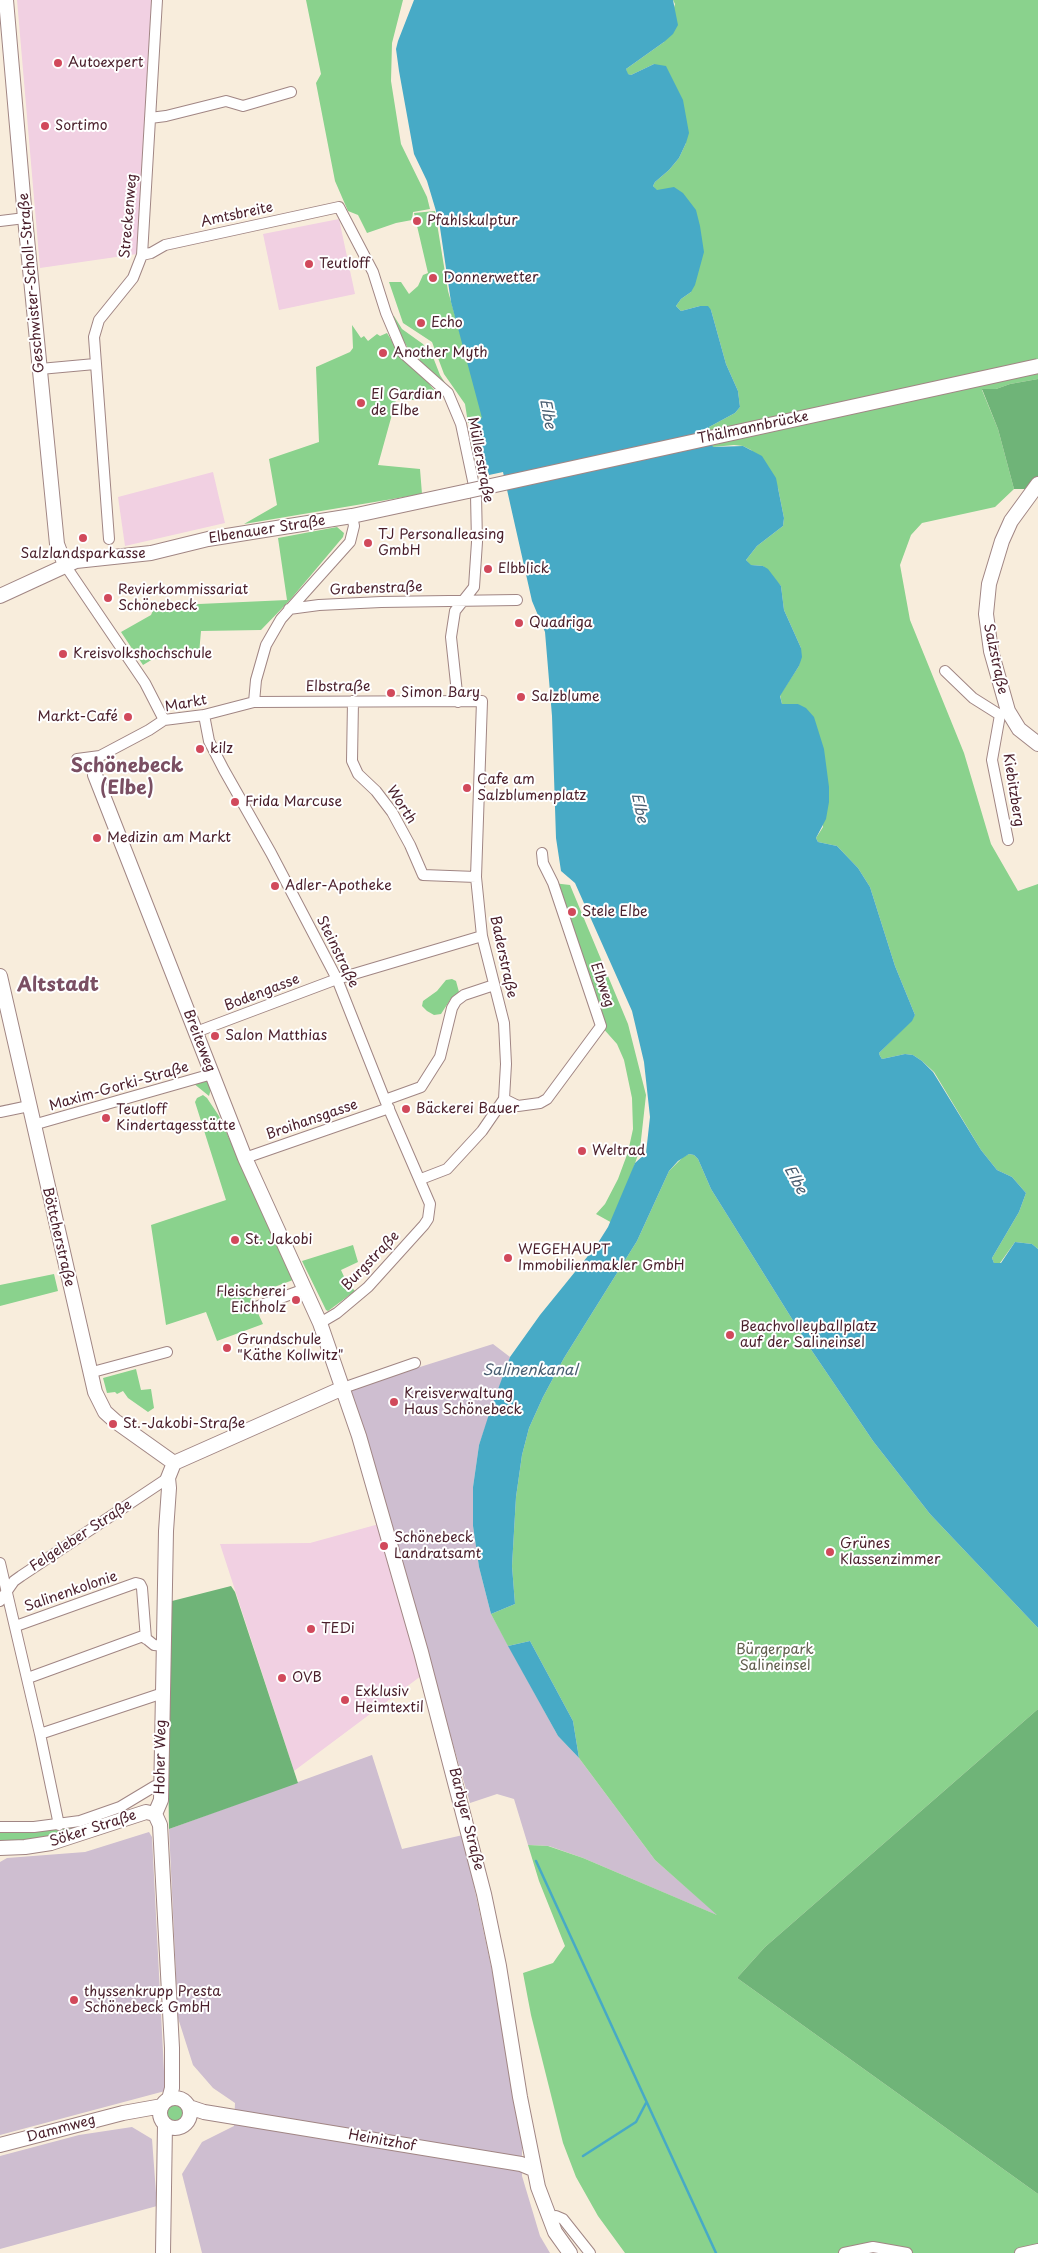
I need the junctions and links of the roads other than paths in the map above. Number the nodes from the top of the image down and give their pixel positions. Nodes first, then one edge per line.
1 (6, 0) edge
2 (157, 0) edge
3 (291, 92) dead end
4 (150, 118) junction
5 (339, 206) joint
6 (25, 218) junction
7 (0, 221) edge
8 (142, 255) junction
9 (95, 364) junction
10 (1038, 366) edge
11 (40, 369) junction
12 (1038, 484) edge
13 (468, 491) joint
14 (352, 516) junction
15 (109, 539) dead end
16 (65, 565) junction
17 (0, 596) edge
18 (517, 600) dead end
19 (464, 601) junction
20 (289, 609) junction
21 (945, 671) dead end
22 (353, 701) junction
23 (482, 701) joint
24 (254, 702) junction
25 (458, 702) junction
26 (1004, 713) junction
27 (204, 716) junction
28 (164, 720) junction
29 (1038, 744) edge
30 (100, 756) junction
31 (77, 759) dead end
32 (95, 775) joint
33 (1008, 840) dead end
34 (542, 853) dead end
35 (476, 877) junction
36 (482, 936) junction
37 (0, 976) edge
38 (337, 979) junction
39 (494, 985) junction
40 (196, 1032) junction
41 (212, 1074) junction
42 (504, 1099) junction
43 (387, 1104) junction
44 (29, 1106) junction
45 (0, 1112) edge
46 (33, 1125) junction
47 (244, 1158) junction
48 (420, 1179) junction
49 (431, 1208) joint
50 (305, 1289) junction
51 (256, 1307) dead end
52 (320, 1323) junction
53 (167, 1352) dead end
54 (415, 1363) dead end
55 (89, 1373) junction
56 (343, 1388) junction
57 (174, 1463) junction
58 (168, 1478) junction
59 (0, 1564) edge
60 (3, 1592) edge
61 (0, 1601) edge
62 (16, 1626) junction
63 (146, 1639) junction
64 (165, 1646) junction
65 (28, 1678) junction
66 (163, 1693) junction
67 (40, 1734) junction
68 (161, 1786) junction
69 (155, 1814) junction
70 (59, 1825) junction
71 (0, 1827) edge
72 (0, 1848) edge
73 (175, 2103) junction
74 (123, 2113) junction
75 (230, 2115) junction
76 (163, 2122) junction
77 (183, 2125) junction
78 (0, 2145) edge
79 (533, 2169) junction
80 (165, 2170) junction
81 (549, 2218) junction
82 (1038, 2249) edge
83 (163, 2253) edge
84 (570, 2253) edge
85 (590, 2253) edge
86 (844, 2253) edge
87 (907, 2253) edge
88 (1020, 2253) edge

1 - 6 street, Geschwister-Scholl-Straße
2 - 4 street, Streckenweg
3 - 4 street
4 - 8 street, Streckenweg
5 - 8 street, Amtsbreite
5 - 19 street, Müllerstraße
6 - 7 street
6 - 11 street, Geschwister-Scholl-Straße
8 - 9 street, Streckenweg
9 - 11 street
9 - 15 street, Streckenweg
10 - 13 street, Thälmannbrücke, bridge
11 - 16 street, Geschwister-Scholl-Straße
12 - 26 street, Salzstraße
13 - 14 street, Elbenauer Straße
14 - 16 street, Elbenauer Straße
14 - 20 street
16 - 17 street, Elbenauer Straße
16 - 28 street
18 - 19 street, Grabenstraße
19 - 20 street, Grabenstraße
19 - 25 street, Müllerstraße
20 - 24 street
21 - 26 street
22 - 24 street, Elbstraße
22 - 25 street, Elbstraße
22 - 35 street, Worth
23 - 25 street, Elbstraße
23 - 35 street, Baderstraße
24 - 27 street, Markt
26 - 29 street, Salzstraße
26 - 33 street, Kiebitzberg
27 - 28 street, Markt
27 - 38 street, Steinstraße
28 - 30 street, Markt
30 - 31 street
30 - 32 street, Breiteweg
32 - 40 street, Breiteweg
34 - 42 street, Elbweg
35 - 36 street, Baderstraße
36 - 38 street, Bodengasse
36 - 39 street, Baderstraße
37 - 44 street, Böttcherstraße
38 - 40 street, Bodengasse
38 - 43 street, Steinstraße
39 - 42 street, Baderstraße
39 - 43 street, Broihansgasse
40 - 41 street, Breiteweg
41 - 46 street, Maxim-Gorki-Straße
41 - 47 street, Breiteweg
42 - 48 street
43 - 47 street, Broihansgasse
43 - 48 street, Steinstraße
44 - 45 street
44 - 46 street, Böttcherstraße
46 - 55 street, Böttcherstraße
47 - 50 street, Breiteweg
48 - 49 street, Steinstraße
49 - 52 street, Burgstraße
50 - 51 street
50 - 52 street, Breiteweg
52 - 56 street, Barbyer Straße
53 - 55 street
54 - 56 street
55 - 57 street, Böttcherstraße
56 - 57 street
56 - 79 street, Barbyer Straße
57 - 58 street, Hoher Weg
58 - 60 street, Felgeleber Straße
58 - 64 street, Hoher Weg
59 - 60 street, Salinenkolonie
60 - 61 street, Felgeleber Straße
60 - 62 street, Salinenkolonie
62 - 63 street, Salinenkolonie
62 - 65 street, Salinenkolonie
63 - 64 street
63 - 65 street
64 - 66 street, Hoher Weg
65 - 67 street, Salinenkolonie
66 - 67 street
66 - 68 street, Hoher Weg
67 - 70 street, Salinenkolonie
68 - 69 street, Hoher Weg
68 - 70 street
69 - 72 street, Söker Straße
69 - 73 street, Hoher Weg
70 - 71 street
73 - 74 street, Dammweg
73 - 75 street, Heinitzhof
73 - 76 street
73 - 77 street
74 - 76 street, Dammweg
74 - 78 street, Dammweg
75 - 77 street, Heinitzhof
75 - 79 street, Heinitzhof
76 - 77 street, Dammweg
76 - 80 street
77 - 80 street
79 - 81 street, Barbyer Straße
80 - 83 street
81 - 84 street, Barbyer Straße
81 - 85 street
82 - 88 street
86 - 87 street

